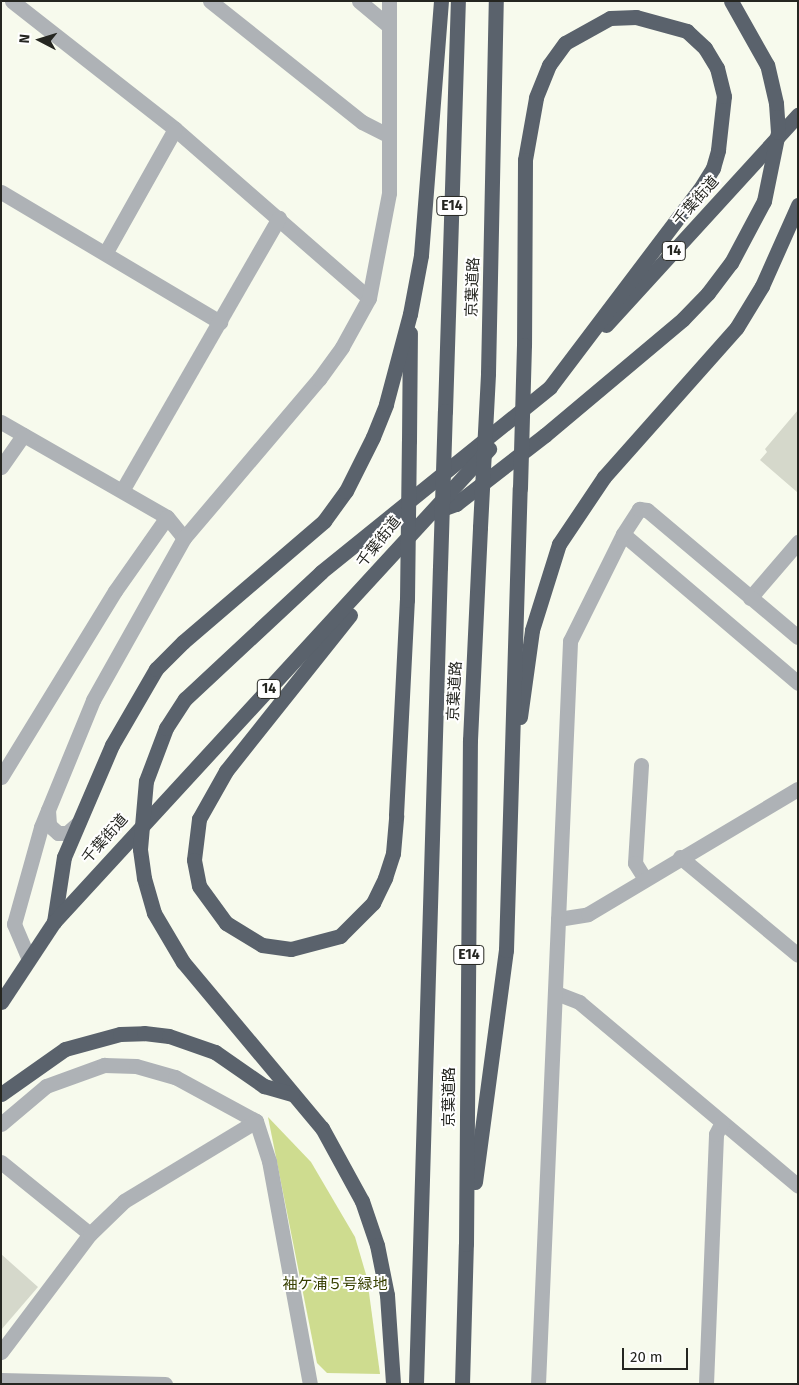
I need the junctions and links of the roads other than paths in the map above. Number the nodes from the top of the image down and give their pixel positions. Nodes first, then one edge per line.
1 (12, 1) edge
2 (210, 1) edge
3 (359, 1) edge
4 (389, 1) edge
5 (441, 1) edge
6 (458, 1) edge
7 (496, 1) edge
8 (732, 1) edge
9 (389, 26) junction
10 (798, 115) edge
11 (175, 129) junction
12 (388, 135) junction
13 (1, 192) edge
14 (798, 205) edge
15 (279, 218) junction
16 (106, 252) junction
17 (369, 298) junction
18 (410, 314) junction
19 (220, 322) junction
20 (550, 387) junction
21 (1, 422) edge
22 (23, 435) junction
23 (1, 467) edge
24 (123, 489) junction
25 (424, 515) junction
26 (167, 516) junction
27 (623, 534) junction
28 (184, 538) junction
29 (798, 542) edge
30 (365, 587) junction
31 (750, 598) junction
32 (798, 637) edge
33 (798, 683) edge
34 (640, 766) dead end
35 (509, 768) junction
36 (1, 778) edge
37 (798, 789) edge
38 (48, 810) junction
39 (78, 823) junction
40 (680, 858) junction
41 (646, 879) junction
42 (558, 919) junction
43 (54, 922) junction
44 (798, 955) edge
45 (28, 957) junction
46 (556, 993) junction
47 (1, 1002) edge
48 (1, 1094) edge
49 (292, 1094) junction
50 (256, 1121) junction
51 (722, 1122) junction
52 (1, 1124) edge
53 (1, 1162) edge
54 (798, 1186) edge
55 (90, 1234) junction
56 (466, 1244) junction
57 (1, 1352) edge
58 (1, 1380) edge
59 (165, 1384) edge
60 (310, 1384) edge
61 (392, 1384) edge
62 (416, 1384) edge
63 (462, 1384) edge
64 (538, 1384) edge
65 (706, 1384) edge

1 - 11 street
2 - 12 street
3 - 9 street
4 - 9 street
5 - 18 highway
6 - 62 highway, 京葉道路 / E14, bridge
7 - 56 highway, 京葉道路 / E14, bridge
8 - 25 highway, bridge
9 - 12 street
10 - 20 highway, 千葉街道 / 14
11 - 15 street
11 - 16 street
12 - 17 street
13 - 16 street
14 - 35 highway
15 - 17 street
15 - 19 street
16 - 19 street
17 - 28 street
18 - 30 highway, bridge
18 - 39 highway
19 - 24 street
20 - 25 highway, 千葉街道 / 14
20 - 35 highway, bridge
20 - 49 highway, bridge
21 - 22 street
22 - 23 street
22 - 24 street
24 - 26 street
25 - 30 highway, 千葉街道 / 14
26 - 28 street
26 - 36 street
27 - 31 street
27 - 33 street
27 - 42 street
28 - 38 street
29 - 31 street
30 - 43 highway, 千葉街道 / 14
31 - 32 street
34 - 41 street
35 - 56 highway
37 - 40 street
38 - 39 street
38 - 45 street
39 - 43 highway
40 - 41 street
40 - 44 street
41 - 42 street
42 - 46 street
43 - 45 highway, 千葉街道 / 14
45 - 47 highway, 千葉街道 / 14
46 - 51 street
46 - 64 street
48 - 49 highway
49 - 61 highway
50 - 52 street
50 - 55 street
50 - 60 street
51 - 54 street
51 - 65 street
53 - 55 street
55 - 57 street
56 - 63 highway, 京葉道路 / E14
58 - 59 street

